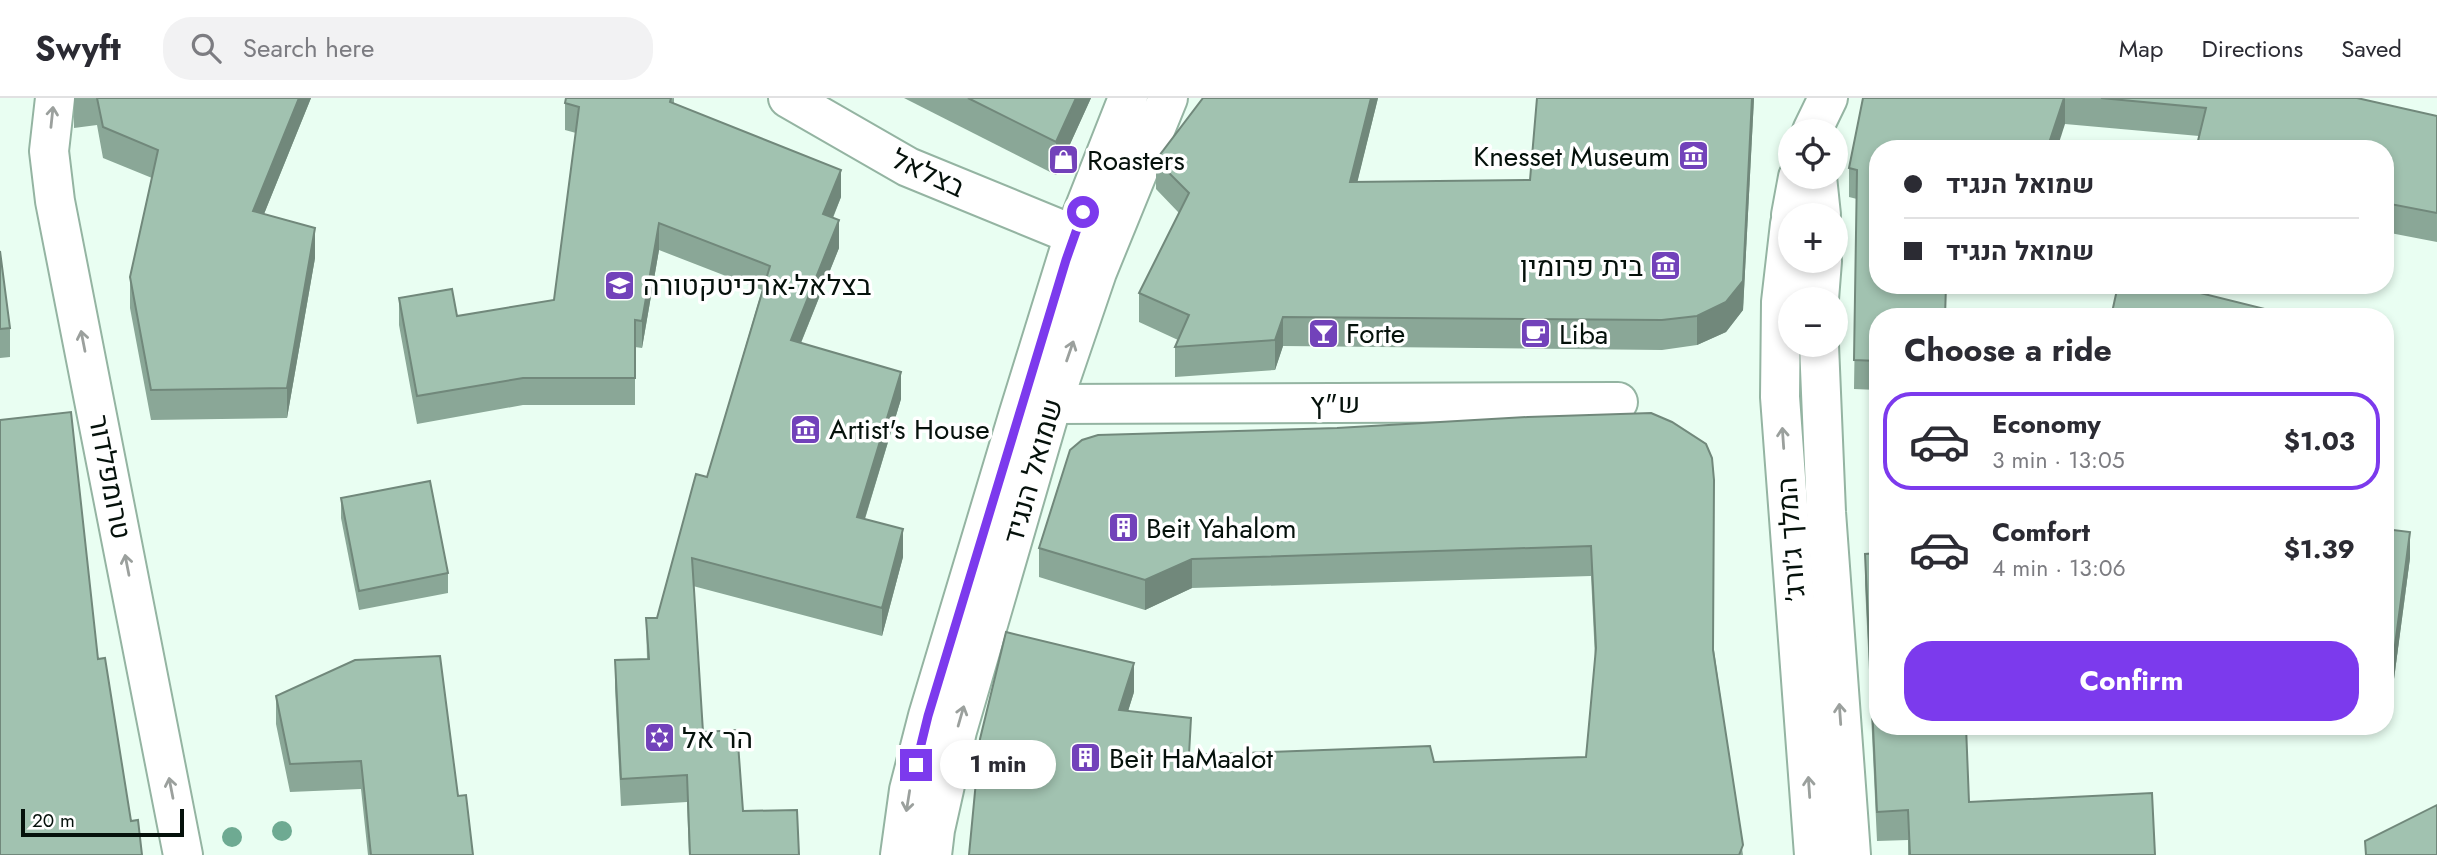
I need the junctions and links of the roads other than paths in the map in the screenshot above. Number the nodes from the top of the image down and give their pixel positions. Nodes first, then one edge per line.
1 (55, 98) edge
2 (788, 98) edge
3 (1128, 98) edge
4 (1168, 98) edge
5 (1828, 98) edge
6 (1818, 119) edge
7 (1074, 235) junction
8 (1784, 273) edge
9 (1820, 357) edge
10 (1618, 402) dead end
11 (1052, 404) junction
12 (183, 855) edge
13 (900, 855) edge
14 (932, 855) edge
15 (1814, 855) edge
16 (1851, 855) edge

12 -> 1 street, טרומפלדור
2 - 7 street, בצלאל
3 - 7 street, שמואל הנגיד
11 -> 4 street, שמואל הנגיד
5 - 6 street
7 -> 13 street, שמואל הנגיד
15 -> 8 street, המלך ג׳ורג׳
16 -> 9 street
10 - 11 street, ש"ץ
14 -> 11 street, שמואל הנגיד

